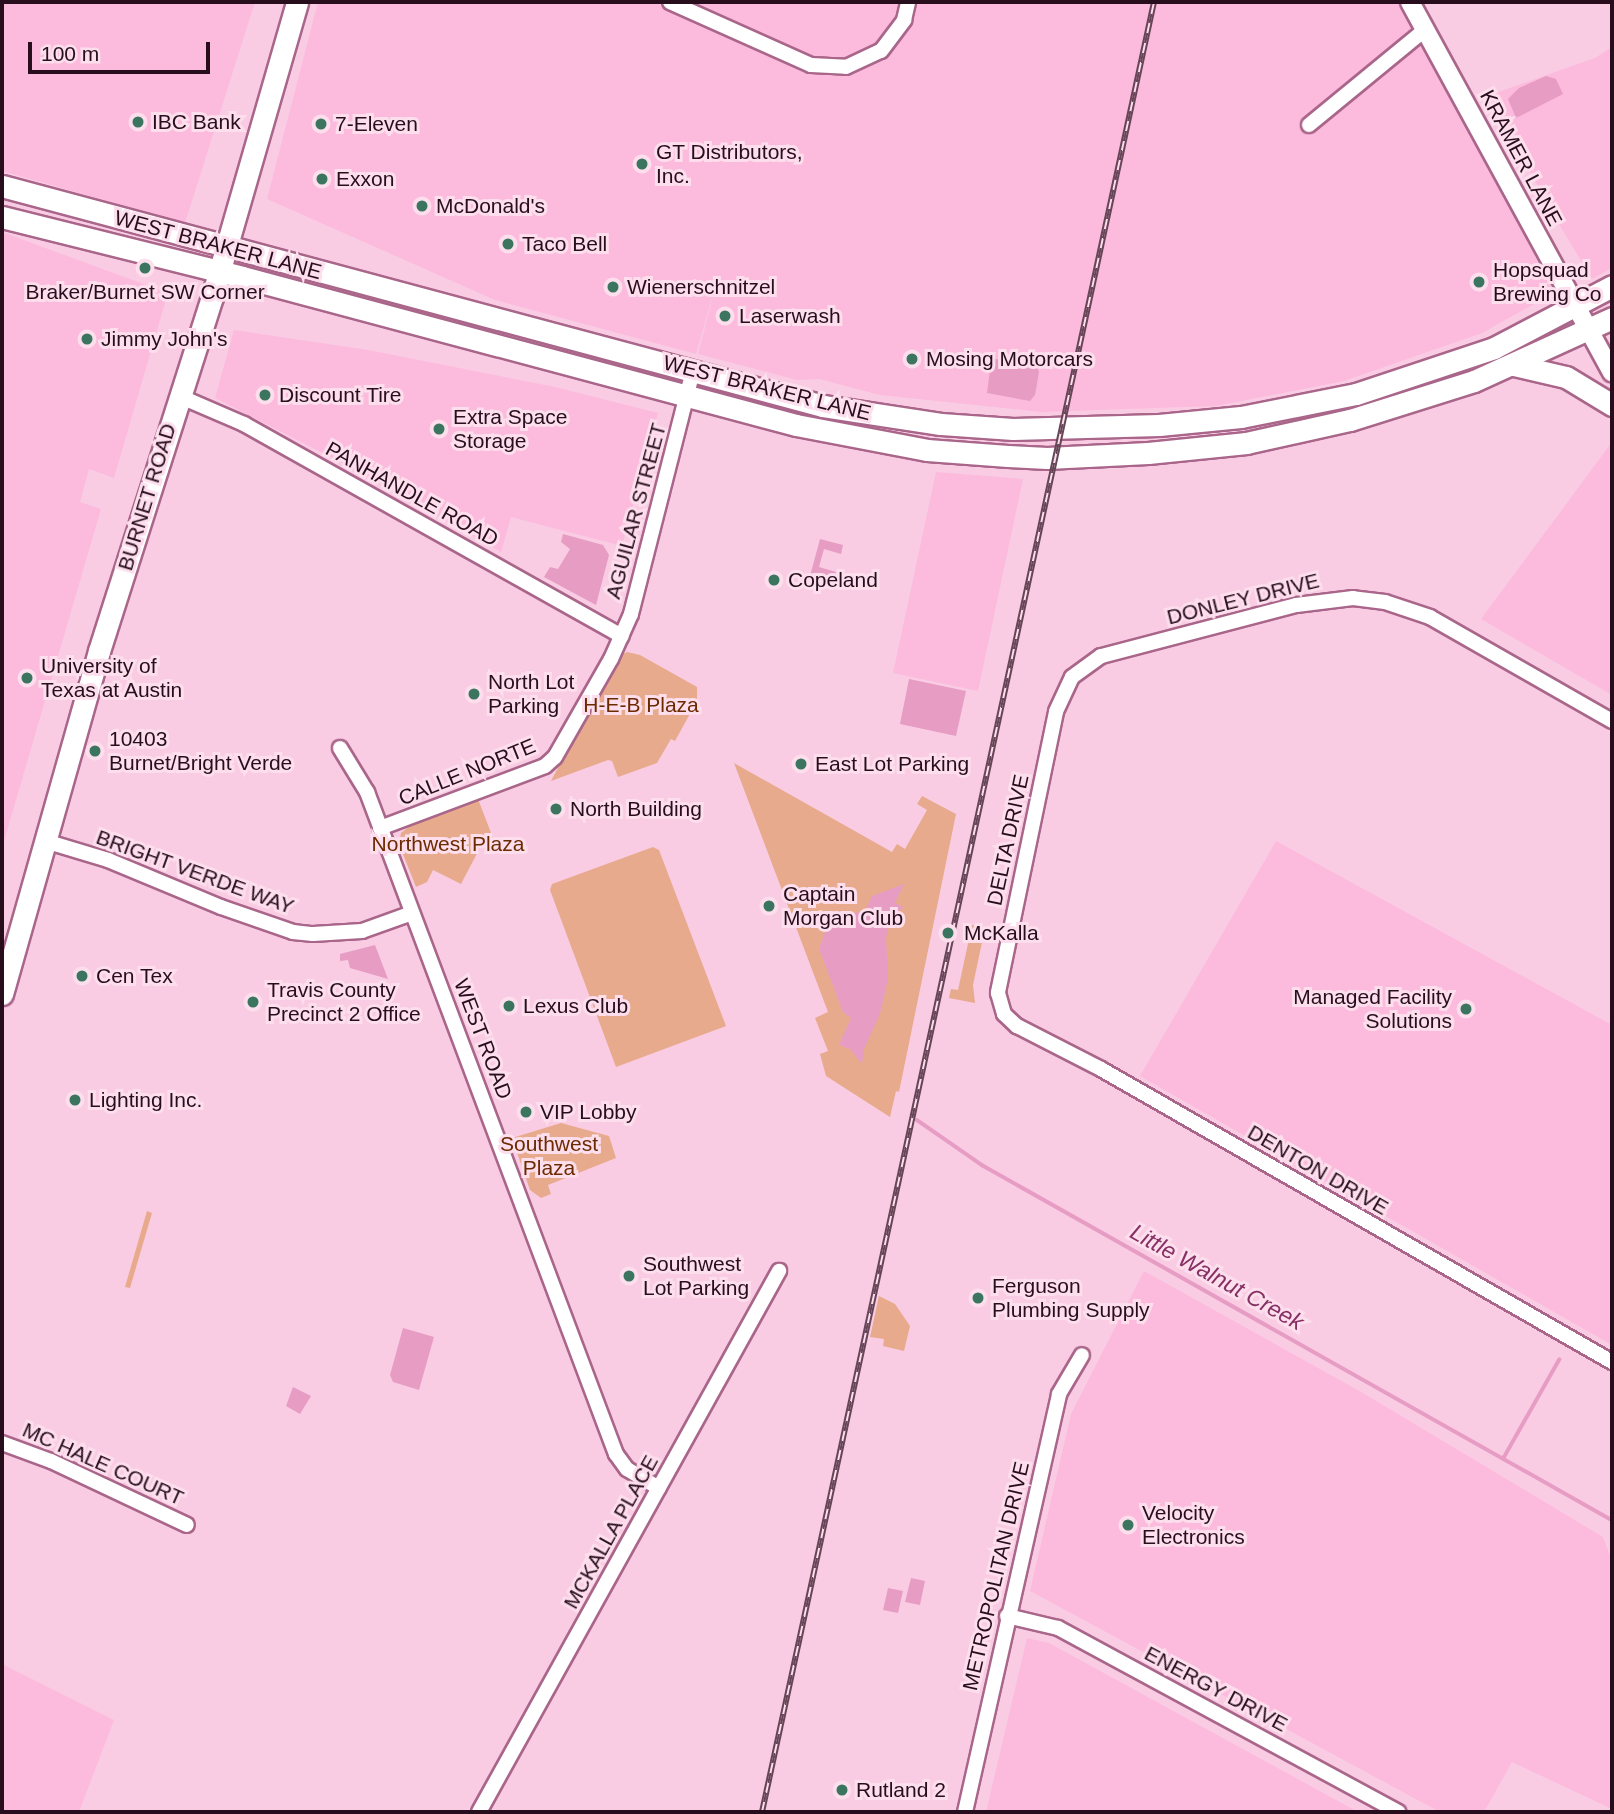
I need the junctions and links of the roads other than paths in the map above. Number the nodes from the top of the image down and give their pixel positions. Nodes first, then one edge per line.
1 (297, 2) edge
2 (670, 2) edge
3 (908, 2) edge
4 (1410, 2) edge
5 (1426, 30) junction
6 (1309, 125) dead end
7 (2, 186) edge
8 (2, 217) edge
9 (226, 248) junction
10 (220, 271) junction
11 (1612, 286) edge
12 (1575, 308) junction
13 (1612, 318) edge
14 (1589, 331) junction
15 (1514, 365) junction
16 (693, 371) junction
17 (1612, 372) edge
18 (179, 396) junction
19 (687, 396) junction
20 (1612, 405) edge
21 (1241, 417) junction
22 (1246, 443) junction
23 (622, 636) junction
24 (1072, 677) joint
25 (1612, 722) edge
26 (340, 748) dead end
27 (380, 828) junction
28 (46, 841) junction
29 (412, 913) junction
30 (2, 994) edge
31 (1004, 1014) joint
32 (779, 1272) dead end
33 (1082, 1355) dead end
34 (1612, 1363) edge
35 (2, 1443) edge
36 (659, 1488) junction
37 (187, 1525) dead end
38 (1007, 1616) junction
39 (479, 1812) edge
40 (965, 1812) edge
41 (1399, 1812) edge

1 - 9 main road, BURNET ROAD
2 - 3 street
4 - 5 street, KRAMER LANE
5 - 6 street
5 - 12 street, KRAMER LANE
7 - 9 main road, WEST BRAKER LANE
8 - 10 main road, WEST BRAKER LANE
9 - 10 main road, BURNET ROAD
9 - 16 main road, WEST BRAKER LANE
10 - 18 main road, BURNET ROAD
10 - 19 main road, WEST BRAKER LANE
11 - 12 main road, WEST BRAKER LANE
12 - 14 street, KRAMER LANE
12 - 21 main road, WEST BRAKER LANE
13 - 14 main road, WEST BRAKER LANE
14 - 15 main road, WEST BRAKER LANE
14 - 17 street, KRAMER LANE
15 - 20 main road
15 - 22 main road, WEST BRAKER LANE
16 - 19 street, AGUILAR STREET
16 - 21 main road, WEST BRAKER LANE
18 - 23 street, PANHANDLE ROAD
18 - 28 main road, BURNET ROAD
19 - 22 main road, WEST BRAKER LANE
19 - 23 street, AGUILAR STREET
21 - 22 main road
23 - 27 street, CALLE NORTE
24 - 25 street, DONLEY DRIVE
24 - 31 street, DELTA DRIVE
26 - 27 street, WEST ROAD
27 - 29 street, WEST ROAD
28 - 29 street, BRIGHT VERDE WAY
28 - 30 main road, BURNET ROAD
29 - 36 street, WEST ROAD
31 - 34 street, DENTON DRIVE
32 - 36 street, MCKALLA PLACE
33 - 38 street, METROPOLITAN DRIVE
35 - 37 street, MC HALE COURT
36 - 39 street, MCKALLA PLACE
38 - 40 street, METROPOLITAN DRIVE
38 - 41 street, ENERGY DRIVE

